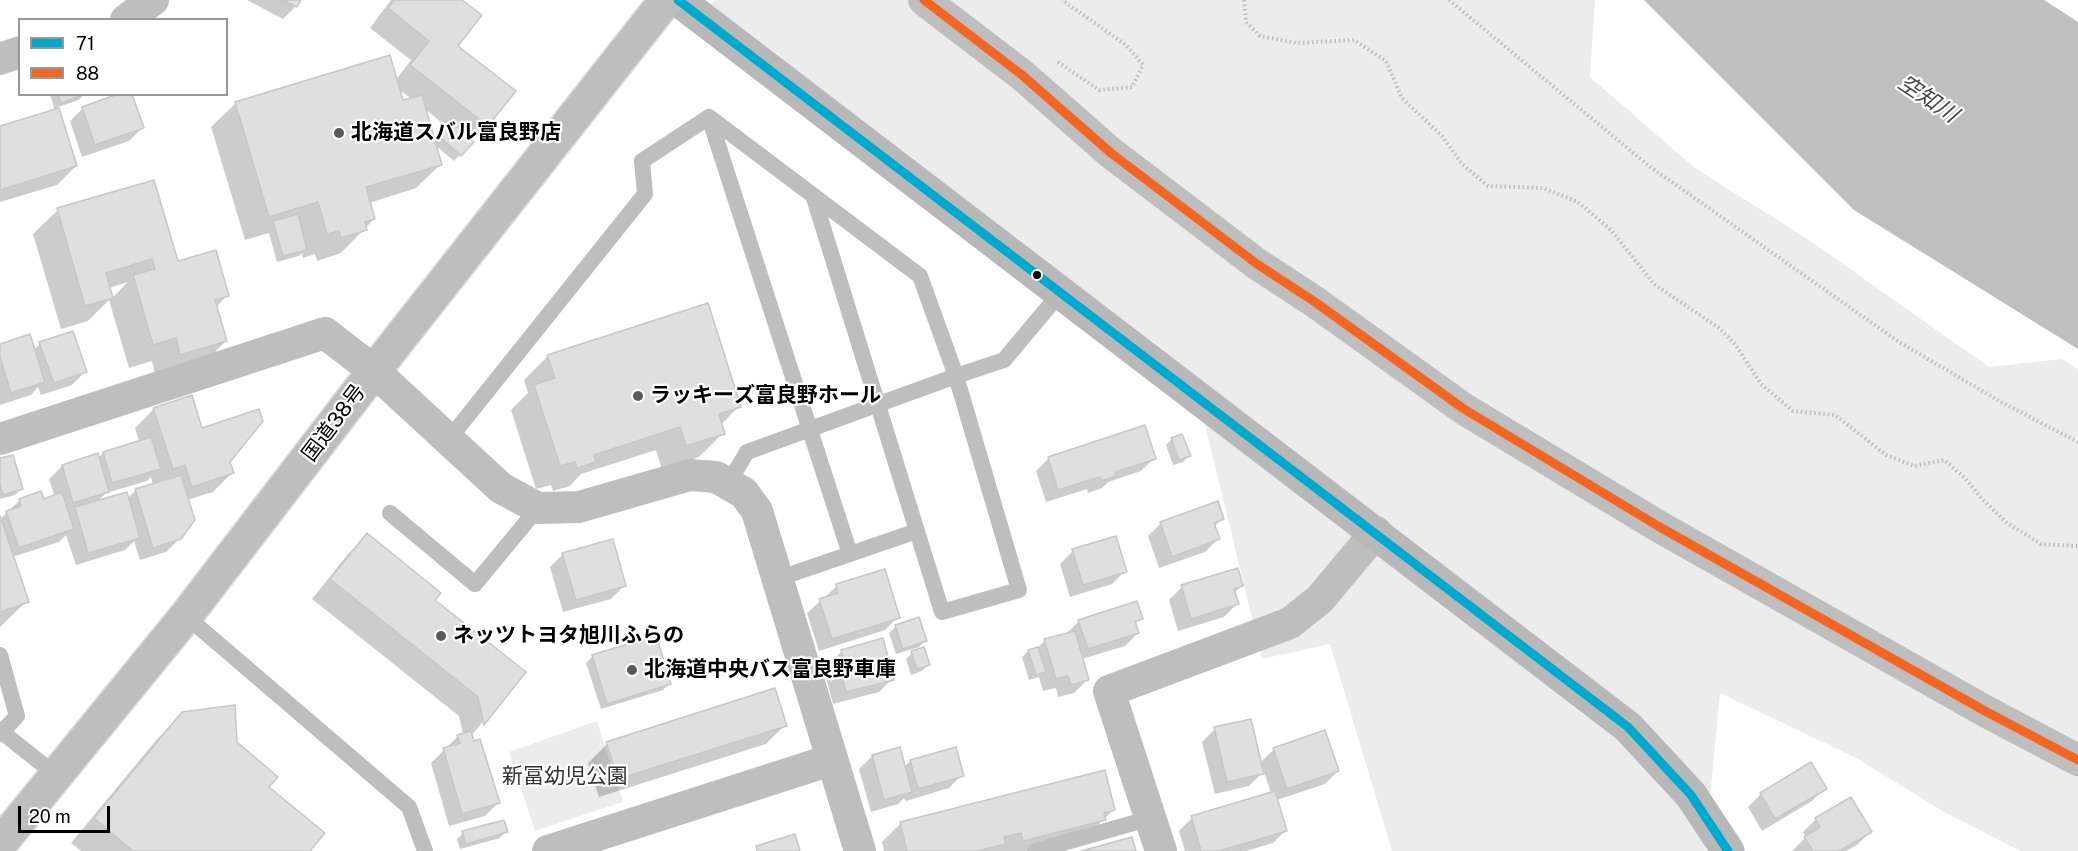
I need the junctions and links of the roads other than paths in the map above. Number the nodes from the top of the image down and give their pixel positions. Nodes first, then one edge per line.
1 (153, 0) edge
2 (666, 0) edge
3 (678, 0) edge
4 (924, 0) edge
5 (129, 18) edge
6 (18, 53) edge
7 (0, 58) edge
8 (709, 117) junction
9 (813, 195) junction
10 (1061, 292) junction
11 (374, 371) junction
12 (956, 376) junction
13 (877, 404) junction
14 (810, 429) junction
15 (0, 439) edge
16 (449, 440) junction
17 (728, 484) junction
18 (538, 508) junction
19 (390, 513) dead end
20 (917, 531) junction
21 (1376, 532) junction
22 (850, 554) junction
23 (777, 579) junction
24 (186, 616) junction
25 (0, 655) edge
26 (1, 733) edge
27 (831, 760) junction
28 (2078, 760) edge
29 (56, 775) junction
30 (1150, 818) junction
31 (0, 844) edge
32 (1040, 850) edge
33 (425, 851) edge
34 (548, 851) edge
35 (860, 851) edge
36 (1161, 851) edge
37 (1728, 851) edge

1 - 5 street
2 - 11 highway, 国道38号
3 - 10 street
4 - 28 street
6 - 7 street
8 - 9 lane
8 - 14 lane
8 - 16 lane
9 - 12 lane
9 - 13 lane
10 - 12 lane
10 - 21 street
11 - 15 street
11 - 16 street
11 - 24 highway, 国道38号
12 - 13 lane
12 - 20 lane
13 - 14 lane
13 - 20 lane
14 - 17 lane
14 - 22 lane
16 - 18 street
17 - 18 street
17 - 23 street
18 - 19 lane
20 - 22 lane
21 - 30 street
21 - 37 street
22 - 23 lane
23 - 27 street
24 - 29 highway, 国道38号
24 - 33 lane
25 - 26 lane
26 - 29 lane
27 - 34 street
27 - 35 street
29 - 31 highway, 国道38号
30 - 32 lane
30 - 36 street

